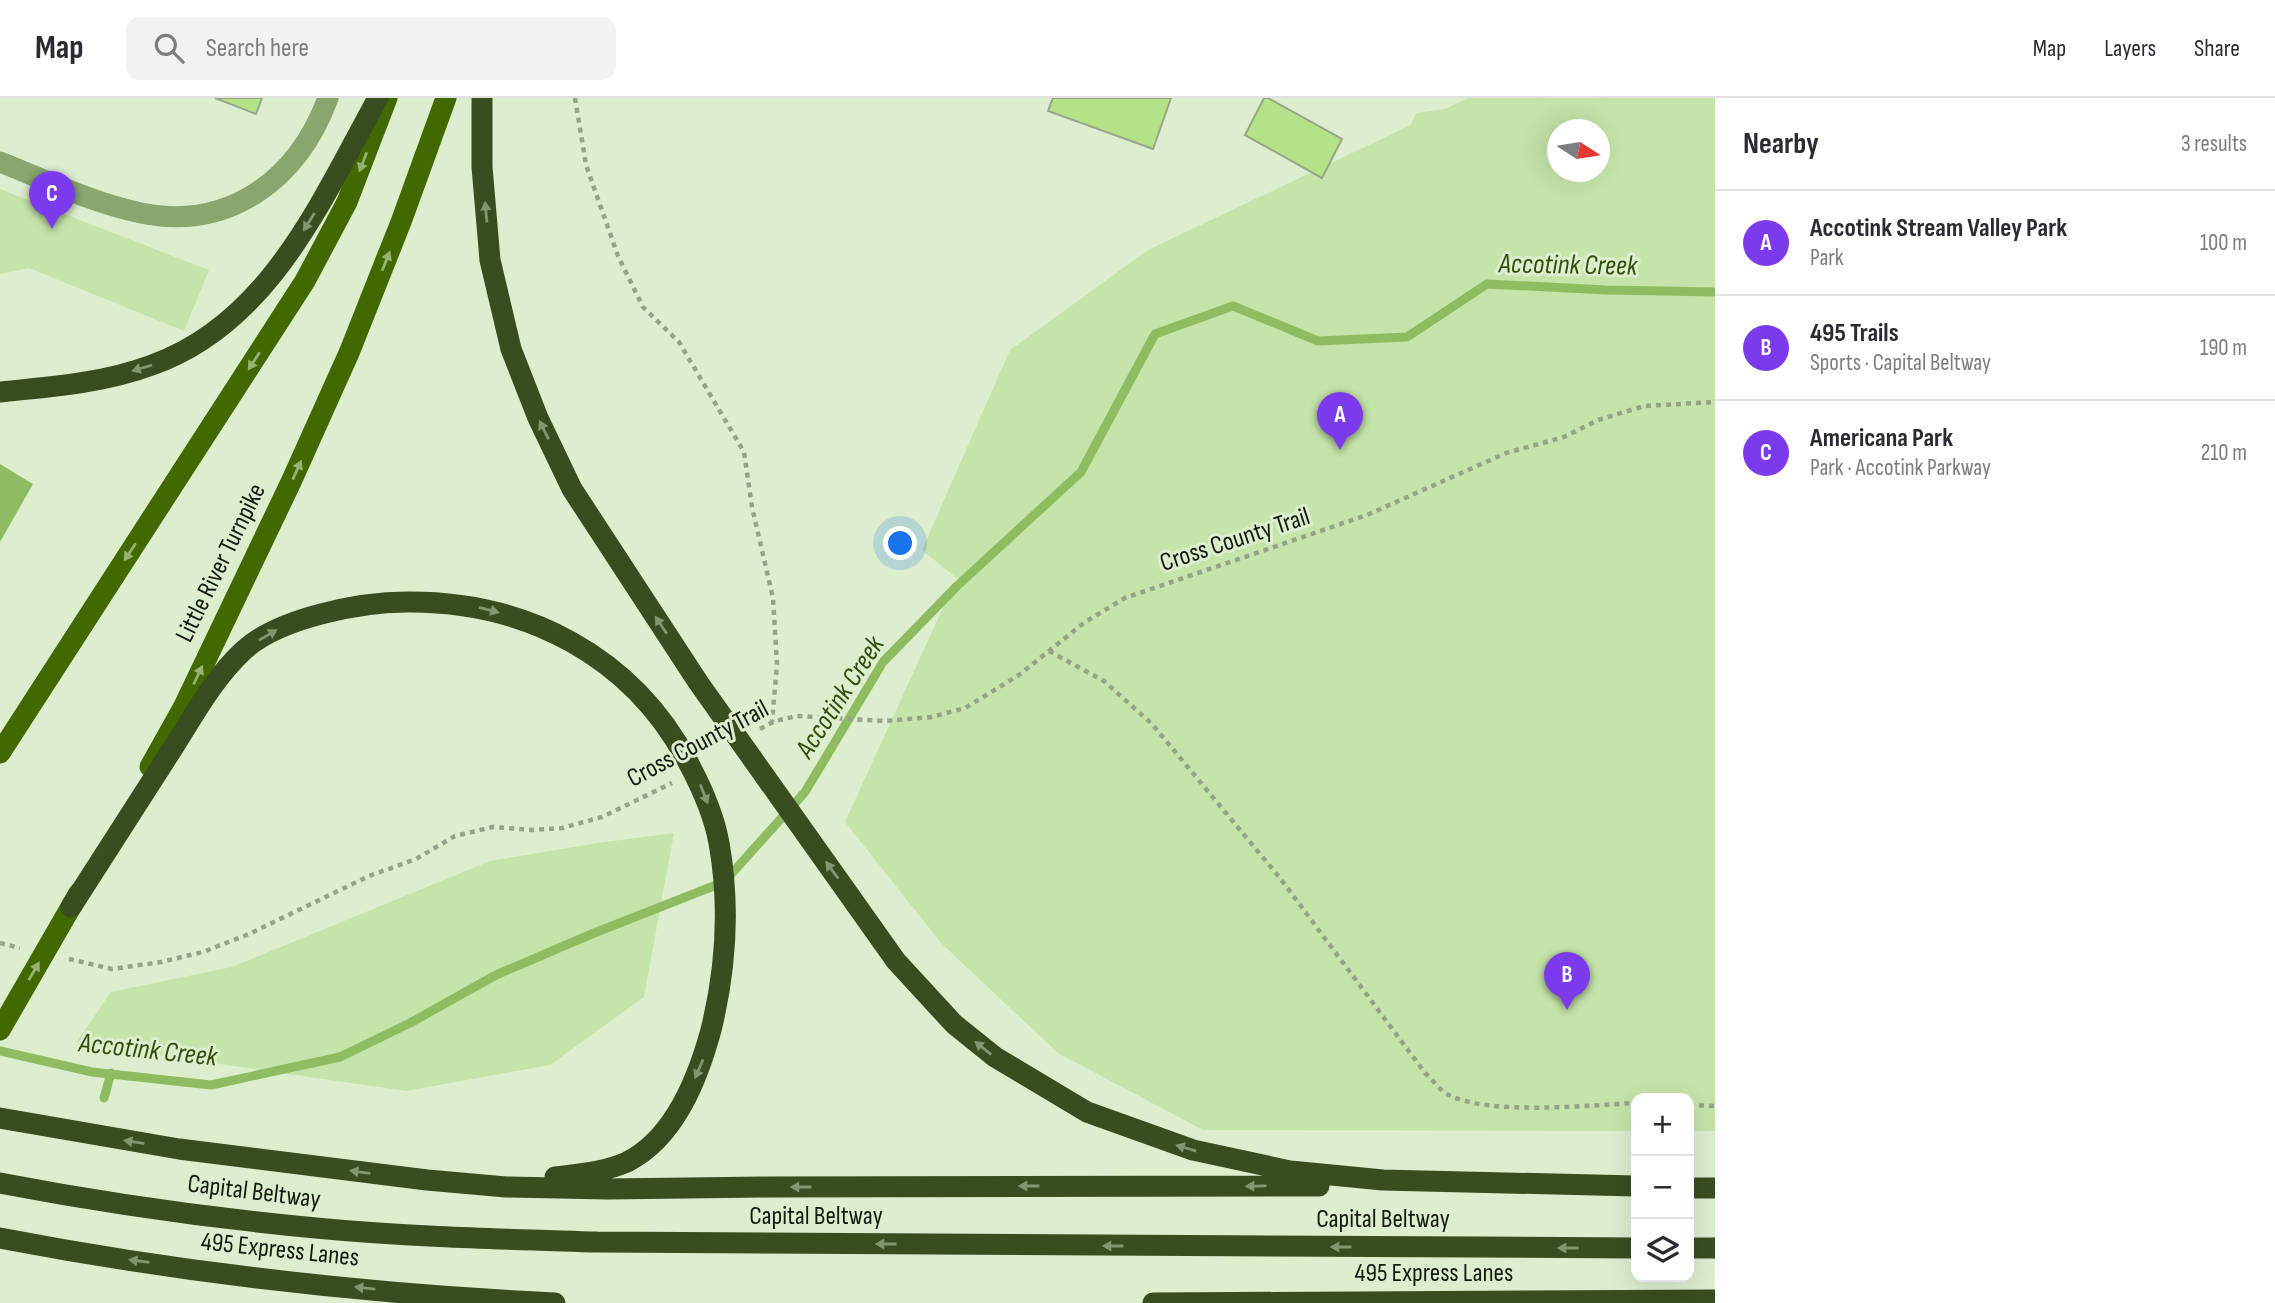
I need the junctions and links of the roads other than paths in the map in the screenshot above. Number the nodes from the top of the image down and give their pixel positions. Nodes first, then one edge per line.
1 (328, 98) edge
2 (378, 98) edge
3 (387, 98) edge
4 (446, 98) edge
5 (482, 98) edge
6 (0, 162) edge
7 (0, 393) edge
8 (0, 753) edge
9 (71, 907) junction
10 (0, 1030) edge
11 (0, 1118) edge
12 (427, 1181) junction
13 (0, 1183) edge
14 (1496, 1184) junction
15 (1631, 1186) edge
16 (1694, 1188) edge
17 (1715, 1188) edge
18 (0, 1238) edge
19 (1631, 1248) edge
20 (1694, 1248) edge
21 (1715, 1248) edge
22 (1715, 1300) edge
23 (555, 1303) edge
24 (1153, 1303) edge

1 - 6 street
2 -> 7 highway
3 -> 8 main road
9 -> 4 main road, Little River Turnpike
14 -> 5 highway
10 -> 9 main road, Little River Turnpike
9 -> 12 highway
12 -> 11 highway
14 -> 12 highway
19 -> 13 highway, Capital Beltway
14 - 15 highway
16 - 17 highway
23 -> 18 highway, 495 Express Lanes
20 - 21 highway
22 - 24 highway, 495 Express Lanes

